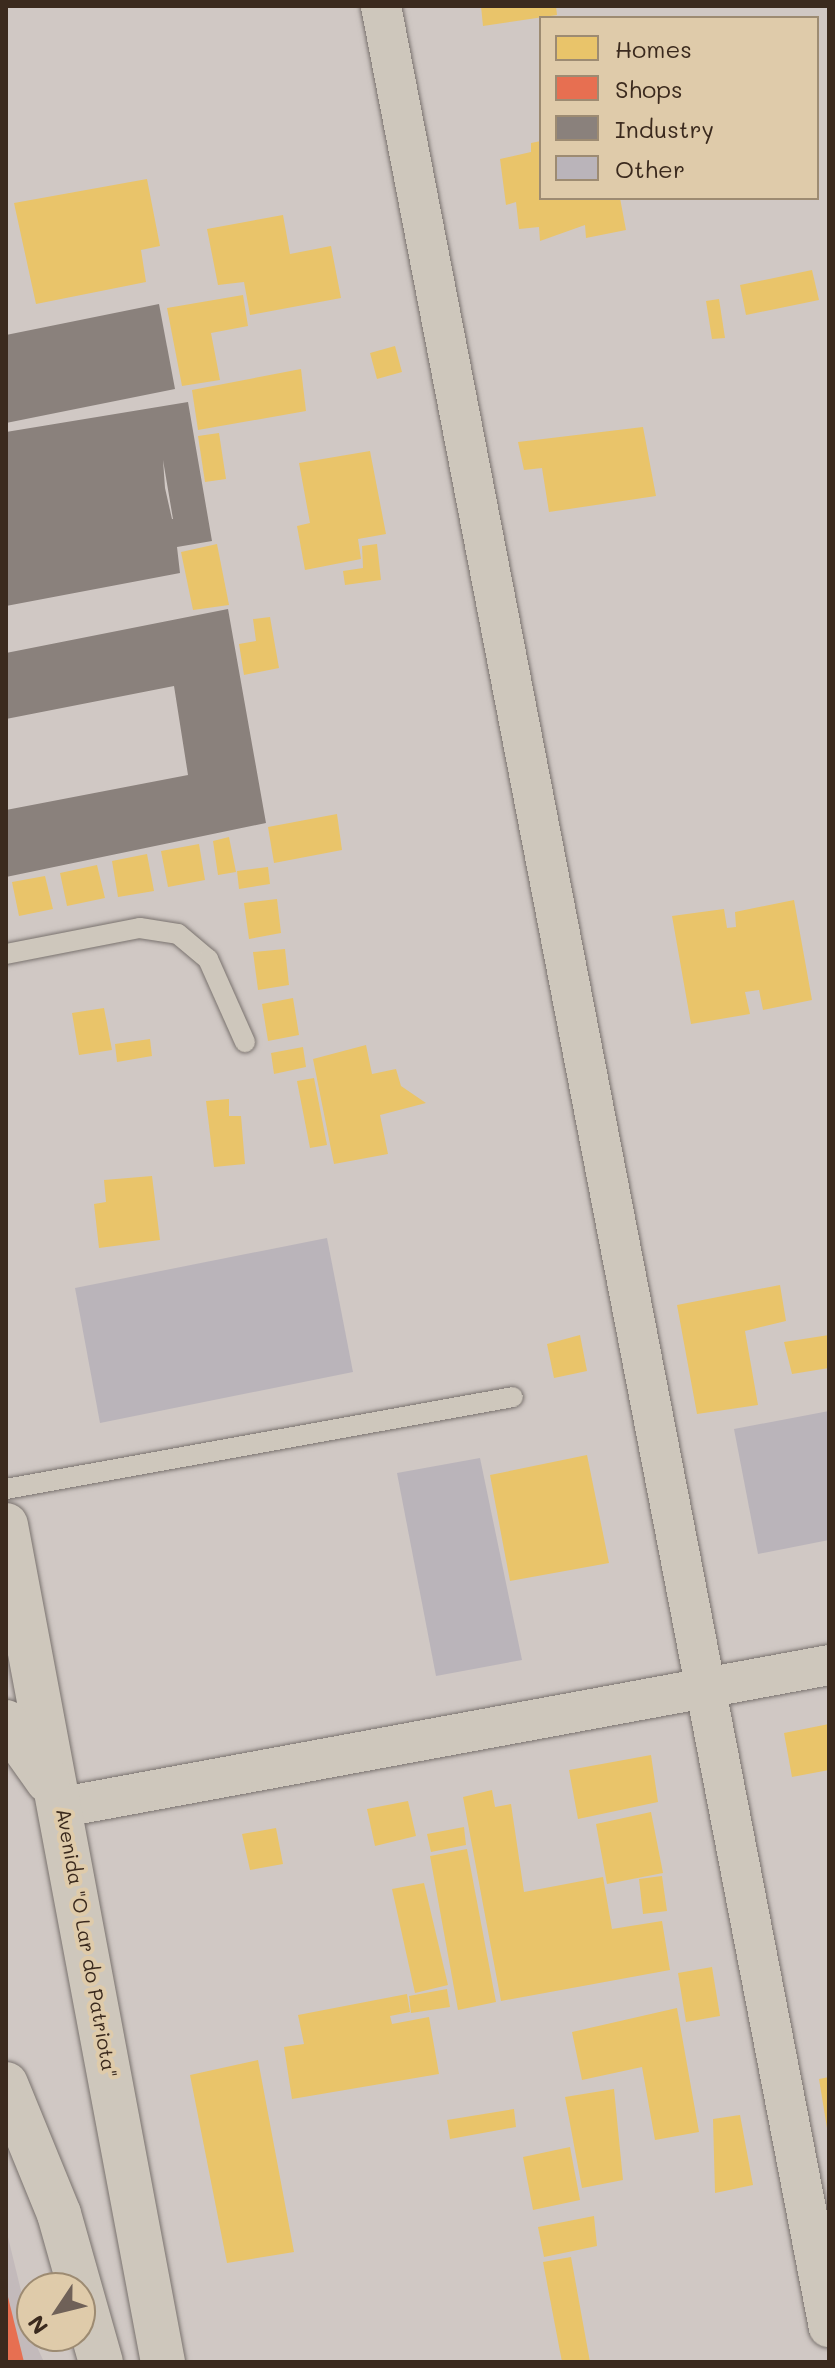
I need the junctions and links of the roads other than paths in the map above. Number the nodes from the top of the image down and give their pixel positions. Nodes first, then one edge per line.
1 (381, 6) edge
2 (6, 954) edge
3 (245, 1042) dead end
4 (513, 1397) dead end
5 (6, 1489) edge
6 (6, 1525) edge
7 (829, 1665) edge
8 (709, 1687) junction
9 (6, 1722) edge
10 (63, 1807) junction
11 (6, 2084) edge
12 (829, 2327) edge
13 (101, 2362) edge
14 (163, 2362) edge

1 - 8 street
2 - 3 lane
4 - 5 lane
6 - 10 main road, Avenida "O Lar do Patriota"
7 - 8 street
8 - 10 street
8 - 12 street
9 - 10 main road
10 - 14 main road, Avenida "O Lar do Patriota"
11 - 13 main road

